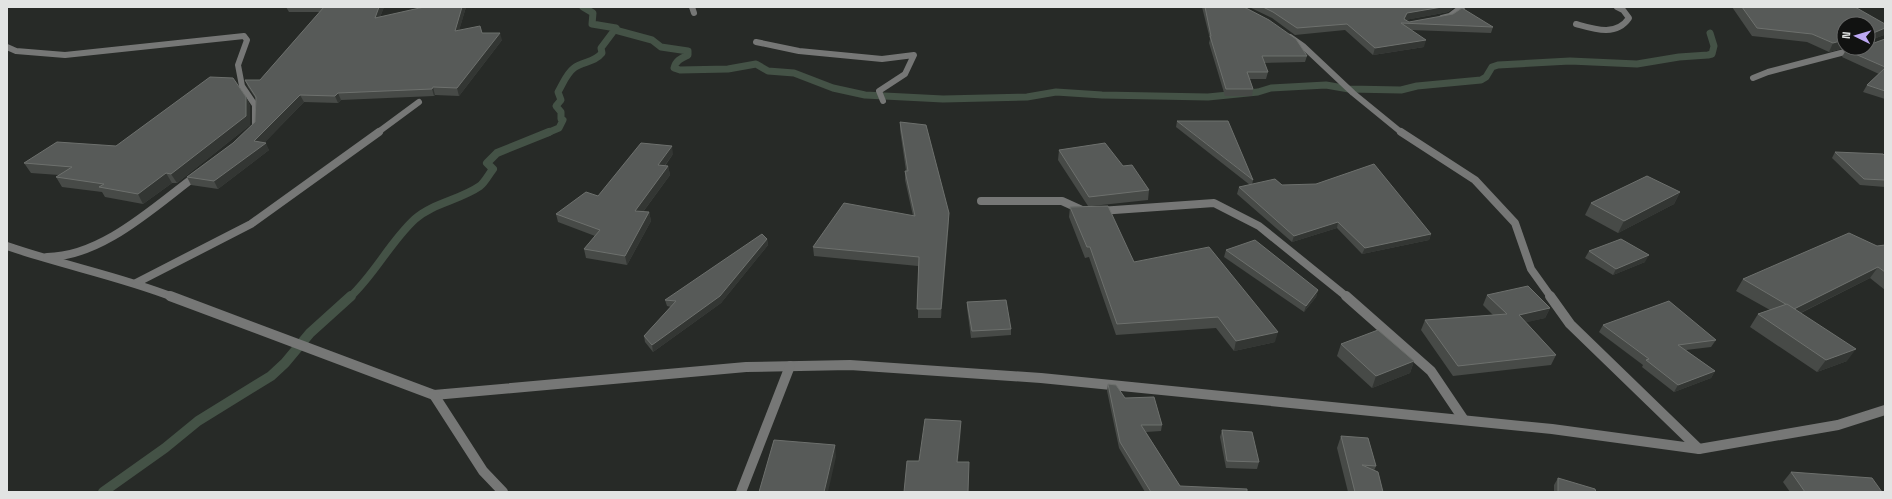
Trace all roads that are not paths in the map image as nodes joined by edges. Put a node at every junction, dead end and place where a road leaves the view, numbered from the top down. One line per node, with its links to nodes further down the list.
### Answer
1 (692, 7): 4 (street)
2 (1462, 7): 5 (street)
3 (1617, 7): 6 (street)
4 (694, 13)
5 (1433, 20)
6 (1576, 24)
7 (1286, 34): 24 (street)
8 (756, 42): 12 (street)
9 (7, 47): 14 (street)
10 (1836, 54): 11 (street)
11 (1753, 78)
12 (883, 100)
13 (419, 102): 19 (street)
14 (246, 136)
15 (200, 172): 18 (street)
16 (981, 201): 23 (street)
17 (7, 246): 18 (street)
18 (42, 258): 19 (street)
19 (136, 284): 21 (street)
20 (790, 366): 21 (street); 23 (street); 26 (street)
21 (434, 395): 25 (street)
22 (1885, 410): 24 (street)
23 (1464, 420): 24 (street)
24 (1699, 449)
25 (503, 492)
26 (741, 492)

